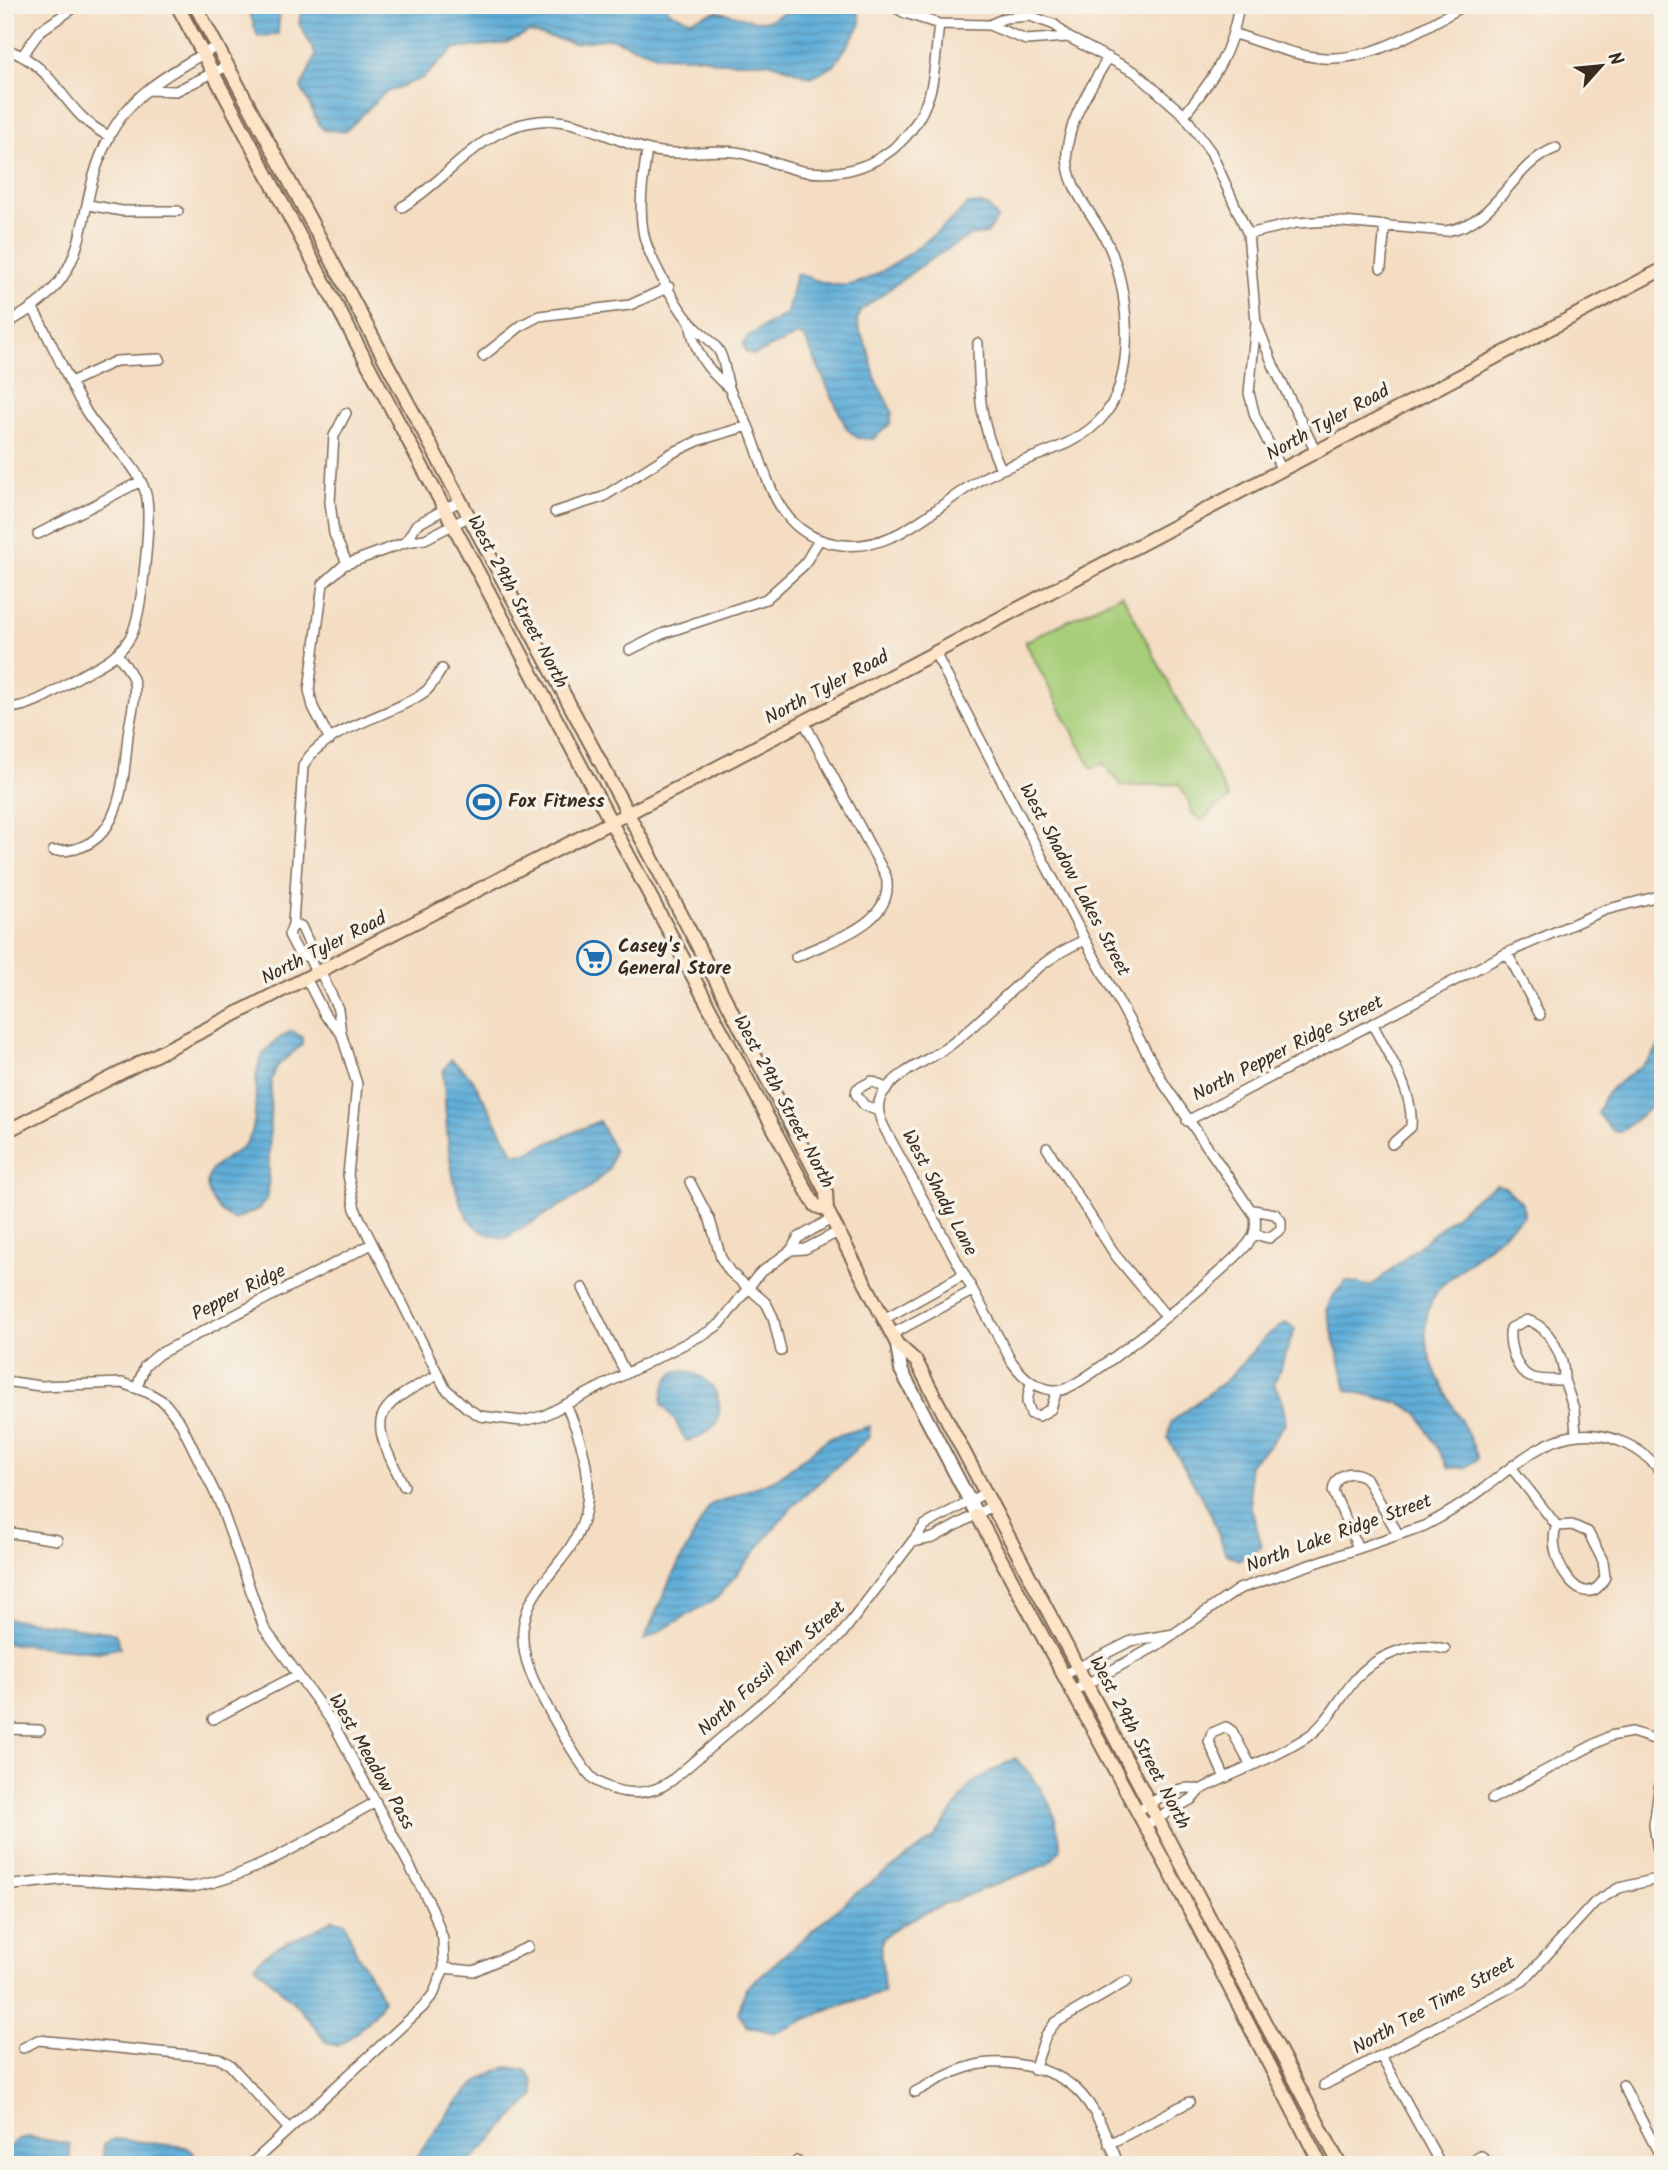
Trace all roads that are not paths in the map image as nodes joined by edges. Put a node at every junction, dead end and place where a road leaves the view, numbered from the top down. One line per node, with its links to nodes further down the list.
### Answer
1 (78, 5): 14 (street)
2 (177, 5): 13 (main road, West 29th Street North)
3 (195, 5): 11 (main road, West 29th Street North)
4 (891, 5): 7 (street)
5 (1239, 5): 9 (street)
6 (1466, 5): 9 (street)
7 (939, 24): 8 (street); 22 (street)
8 (989, 25): 10 (street); 10 (street)
9 (1235, 34): 19 (street)
10 (1068, 37): 15 (street)
11 (217, 46): 13 (street); 16 (main road, West 29th Street North)
12 (5, 49): 14 (street)
13 (203, 54): 17 (main road, West 29th Street North); 18 (street)
14 (22, 56): 20 (street)
15 (1108, 57): 19 (street); 43 (street)
16 (227, 66): 17 (street); 46 (main road, West 29th Street North)
17 (213, 73): 18 (street); 47 (main road, West 29th Street North)
18 (149, 90): 20 (street)
19 (1184, 115): 27 (street)
20 (109, 136): 23 (street)
21 (1556, 148): 26 (street)
22 (646, 150): 24 (street); 30 (street)
23 (89, 205): 25 (street); 31 (street)
24 (402, 207)
25 (178, 211)
26 (1385, 225): 27 (street); 28 (street)
27 (1248, 234): 33 (street)
28 (1381, 268)
29 (1663, 269): 42 (main road, North Tyler Road)
30 (669, 287): 32 (street); 36 (street)
31 (33, 309): 34 (street); 38 (street)
32 (690, 322): 39 (street); 39 (street)
33 (1256, 322): 42 (street); 44 (street)
34 (5, 324)
35 (978, 343): 43 (street)
36 (483, 356)
37 (160, 359): 38 (street)
38 (71, 382): 45 (street)
39 (729, 388): 41 (street)
40 (346, 413): 54 (street)
41 (748, 426): 48 (street); 52 (street)
42 (1316, 452): 44 (main road, North Tyler Road)
43 (1001, 469): 52 (street)
44 (1282, 471): 56 (main road, North Tyler Road)
45 (141, 481): 51 (street); 57 (street)
46 (460, 501): 47 (street); 49 (main road, West 29th Street North)
47 (446, 508): 50 (main road, West 29th Street North); 53 (street)
48 (555, 512)
49 (468, 517): 50 (street); 62 (main road, West 29th Street North)
50 (455, 525): 53 (street); 63 (main road, West 29th Street North)
51 (38, 534)
52 (819, 540): 55 (street)
53 (406, 542): 54 (street)
54 (347, 563): 61 (street)
55 (630, 650)
56 (935, 653): 60 (main road, North Tyler Road); 67 (street, West Shadow Lakes Street)
57 (117, 654): 59 (street); 64 (street)
58 (442, 669): 61 (street)
59 (5, 708)
60 (804, 722): 62 (main road, North Tyler Road); 70 (street)
61 (330, 740): 66 (street)
62 (627, 813): 63 (main road, North Tyler Road); 72 (main road, West 29th Street North)
63 (611, 821): 71 (main road, North Tyler Road); 73 (main road, West 29th Street North)
64 (53, 851)
65 (1663, 895): 68 (street, North Pepper Ridge Street)
66 (293, 924): 69 (street); 69 (street)
67 (1085, 940): 77 (street); 79 (street, West Shadow Lakes Street)
68 (1507, 953): 74 (street); 75 (street, North Pepper Ridge Street)
69 (308, 956): 71 (street)
70 (796, 957)
71 (315, 976): 76 (street); 76 (street); 80 (main road, North Tyler Road)
72 (723, 997): 73 (street); 85 (main road, West 29th Street North)
73 (709, 1004): 85 (main road, West 29th Street North)
74 (1540, 1015)
75 (1373, 1025): 79 (street, North Pepper Ridge Street); 81 (street)
76 (341, 1033): 87 (street)
77 (887, 1089): 78 (street); 78 (street, West Shady Lane)
78 (878, 1111): 88 (street, West Shady Lane)
79 (1187, 1121): 84 (street, North Pepper Ridge Street)
80 (5, 1132)
81 (1392, 1144)
82 (1046, 1148): 92 (street)
83 (690, 1182): 89 (street)
84 (1253, 1210): 86 (street); 86 (street)
85 (832, 1220): 89 (street); 93 (main road, West 29th Street North)
86 (1254, 1234): 92 (street)
87 (372, 1244): 96 (street); 101 (street, Pepper Ridge)
88 (963, 1275): 91 (street, West Shady Lane); 93 (street)
89 (748, 1286): 95 (street); 97 (street)
90 (583, 1288): 97 (street)
91 (972, 1291): 94 (street); 100 (street)
92 (1166, 1316): 102 (street)
93 (884, 1319): 94 (main road, West 29th Street North)
94 (894, 1339): 109 (main road, West 29th Street North); 110 (street, West 29th Street North)
95 (781, 1351)
96 (438, 1374): 103 (street); 108 (street)
97 (626, 1374): 103 (street)
98 (1564, 1380): 98 (street); 104 (street)
99 (5, 1381): 101 (street, West Meadow Pass)
100 (1031, 1383): 102 (street); 102 (street)
101 (137, 1387): 125 (street, West Meadow Pass)
102 (1057, 1390)
103 (566, 1405): 119 (street, North Fossil Rim Street)
104 (1576, 1434): 105 (street, North Lake Ridge Street); 106 (street, North Lake Ridge Street)
105 (1659, 1461): 107 (street, North Lake Ridge Street)
106 (1511, 1467): 114 (street); 117 (street, North Lake Ridge Street)
107 (1663, 1475)
108 (404, 1486)
109 (985, 1493): 110 (street, North Fossil Rim Street); 111 (main road, West 29th Street North)
110 (971, 1501): 112 (street, West 29th Street North); 113 (street, North Fossil Rim Street)
111 (992, 1506): 112 (street); 123 (main road, West 29th Street North)
112 (977, 1515): 115 (street); 124 (main road, West 29th Street North)
113 (943, 1516): 115 (street); 119 (street, North Fossil Rim Street)
114 (1557, 1526): 114 (street)
115 (950, 1529): 119 (street)
116 (5, 1532): 118 (street)
117 (1398, 1534): 120 (street, North Lake Ridge Street); 120 (street)
118 (57, 1540)
119 (912, 1542)
120 (1358, 1548): 121 (street, North Lake Ridge Street)
121 (1176, 1634): 123 (street, North Lake Ridge Street); 126 (street, North Lake Ridge Street)
122 (1445, 1649): 133 (street)
123 (1077, 1667): 124 (street, North Lake Ridge Street); 126 (main road, West 29th Street North)
124 (1065, 1674): 127 (main road, West 29th Street North)
125 (298, 1675): 128 (street); 137 (street, West Meadow Pass)
126 (1087, 1685): 127 (street, North Lake Ridge Street); 138 (main road, West 29th Street North)
127 (1074, 1691): 139 (main road, West 29th Street North)
128 (213, 1719)
129 (5, 1729): 130 (street)
130 (40, 1730)
131 (1663, 1742): 136 (street)
132 (1663, 1761): 142 (street, North Tee Time Street)
133 (1251, 1766): 134 (street); 134 (street)
134 (1225, 1778): 135 (street)
135 (1200, 1790): 138 (street); 140 (street)
136 (1492, 1799)
137 (376, 1802): 143 (street); 145 (street, West Meadow Pass)
138 (1149, 1805): 139 (street); 140 (main road, West 29th Street North)
139 (1136, 1811): 141 (main road, West 29th Street North)
140 (1157, 1820): 141 (street); 147 (main road, West 29th Street North)
141 (1144, 1826): 148 (main road, West 29th Street North)
142 (1662, 1881): 150 (street, North Tee Time Street)
143 (5, 1886)
144 (528, 1947): 145 (street)
145 (444, 1968): 156 (street)
146 (1127, 1982): 151 (street)
147 (1262, 2017): 148 (street); 162 (main road, West 29th Street North)
148 (1248, 2025): 161 (main road, West 29th Street North)
149 (23, 2048): 156 (street)
150 (1381, 2056): 152 (street, North Tee Time Street); 163 (street)
151 (1034, 2070): 154 (street); 157 (street)
152 (1324, 2085)
153 (1623, 2085): 158 (street)
154 (915, 2092)
155 (1189, 2102): 157 (street)
156 (289, 2129): 159 (street)
157 (1109, 2144): 160 (street)
158 (1663, 2161)
159 (250, 2165)
160 (1118, 2165)
161 (1321, 2165)
162 (1340, 2165)
163 (1441, 2165)
164 (1465, 2165): 165 (street)
165 (1490, 2165)

